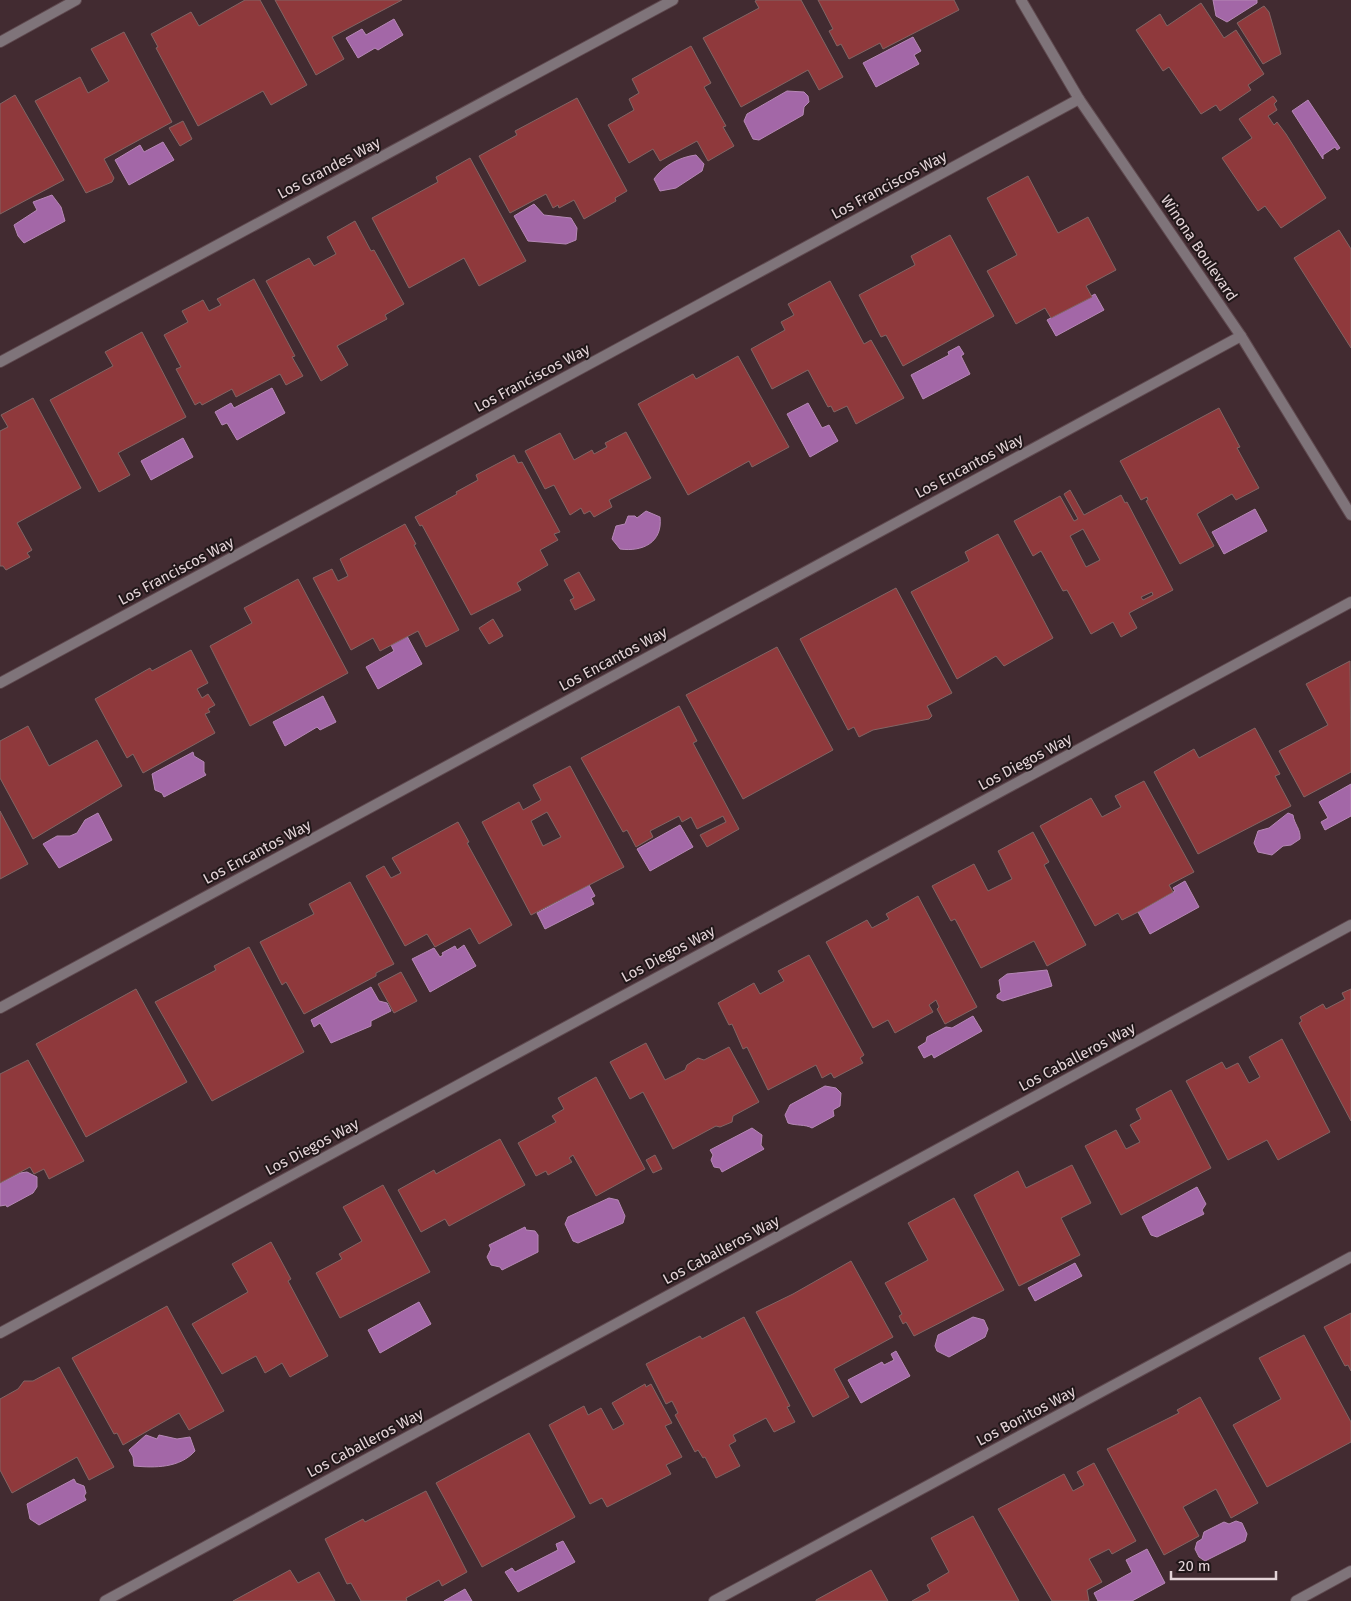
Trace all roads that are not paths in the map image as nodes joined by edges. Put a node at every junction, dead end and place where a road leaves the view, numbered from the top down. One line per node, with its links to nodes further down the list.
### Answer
1 (76, 0): 4 (street)
2 (673, 0): 7 (street, Los Grandes Way)
3 (1021, 0): 5 (street, Winona Boulevard)
4 (0, 42)
5 (1079, 99): 6 (street, Winona Boulevard); 10 (street, Los Franciscos Way)
6 (1241, 336): 8 (street, Winona Boulevard); 12 (street, Los Encantos Way)
7 (0, 362)
8 (1351, 515)
9 (1351, 602): 14 (street, Los Diegos Way)
10 (0, 683)
11 (1351, 926): 16 (street, Los Caballeros Way)
12 (0, 1008)
13 (1351, 1257): 17 (street, Los Bonitos Way)
14 (0, 1333)
15 (1351, 1571): 18 (street)
16 (105, 1601)
17 (714, 1601)
18 (1296, 1601)

